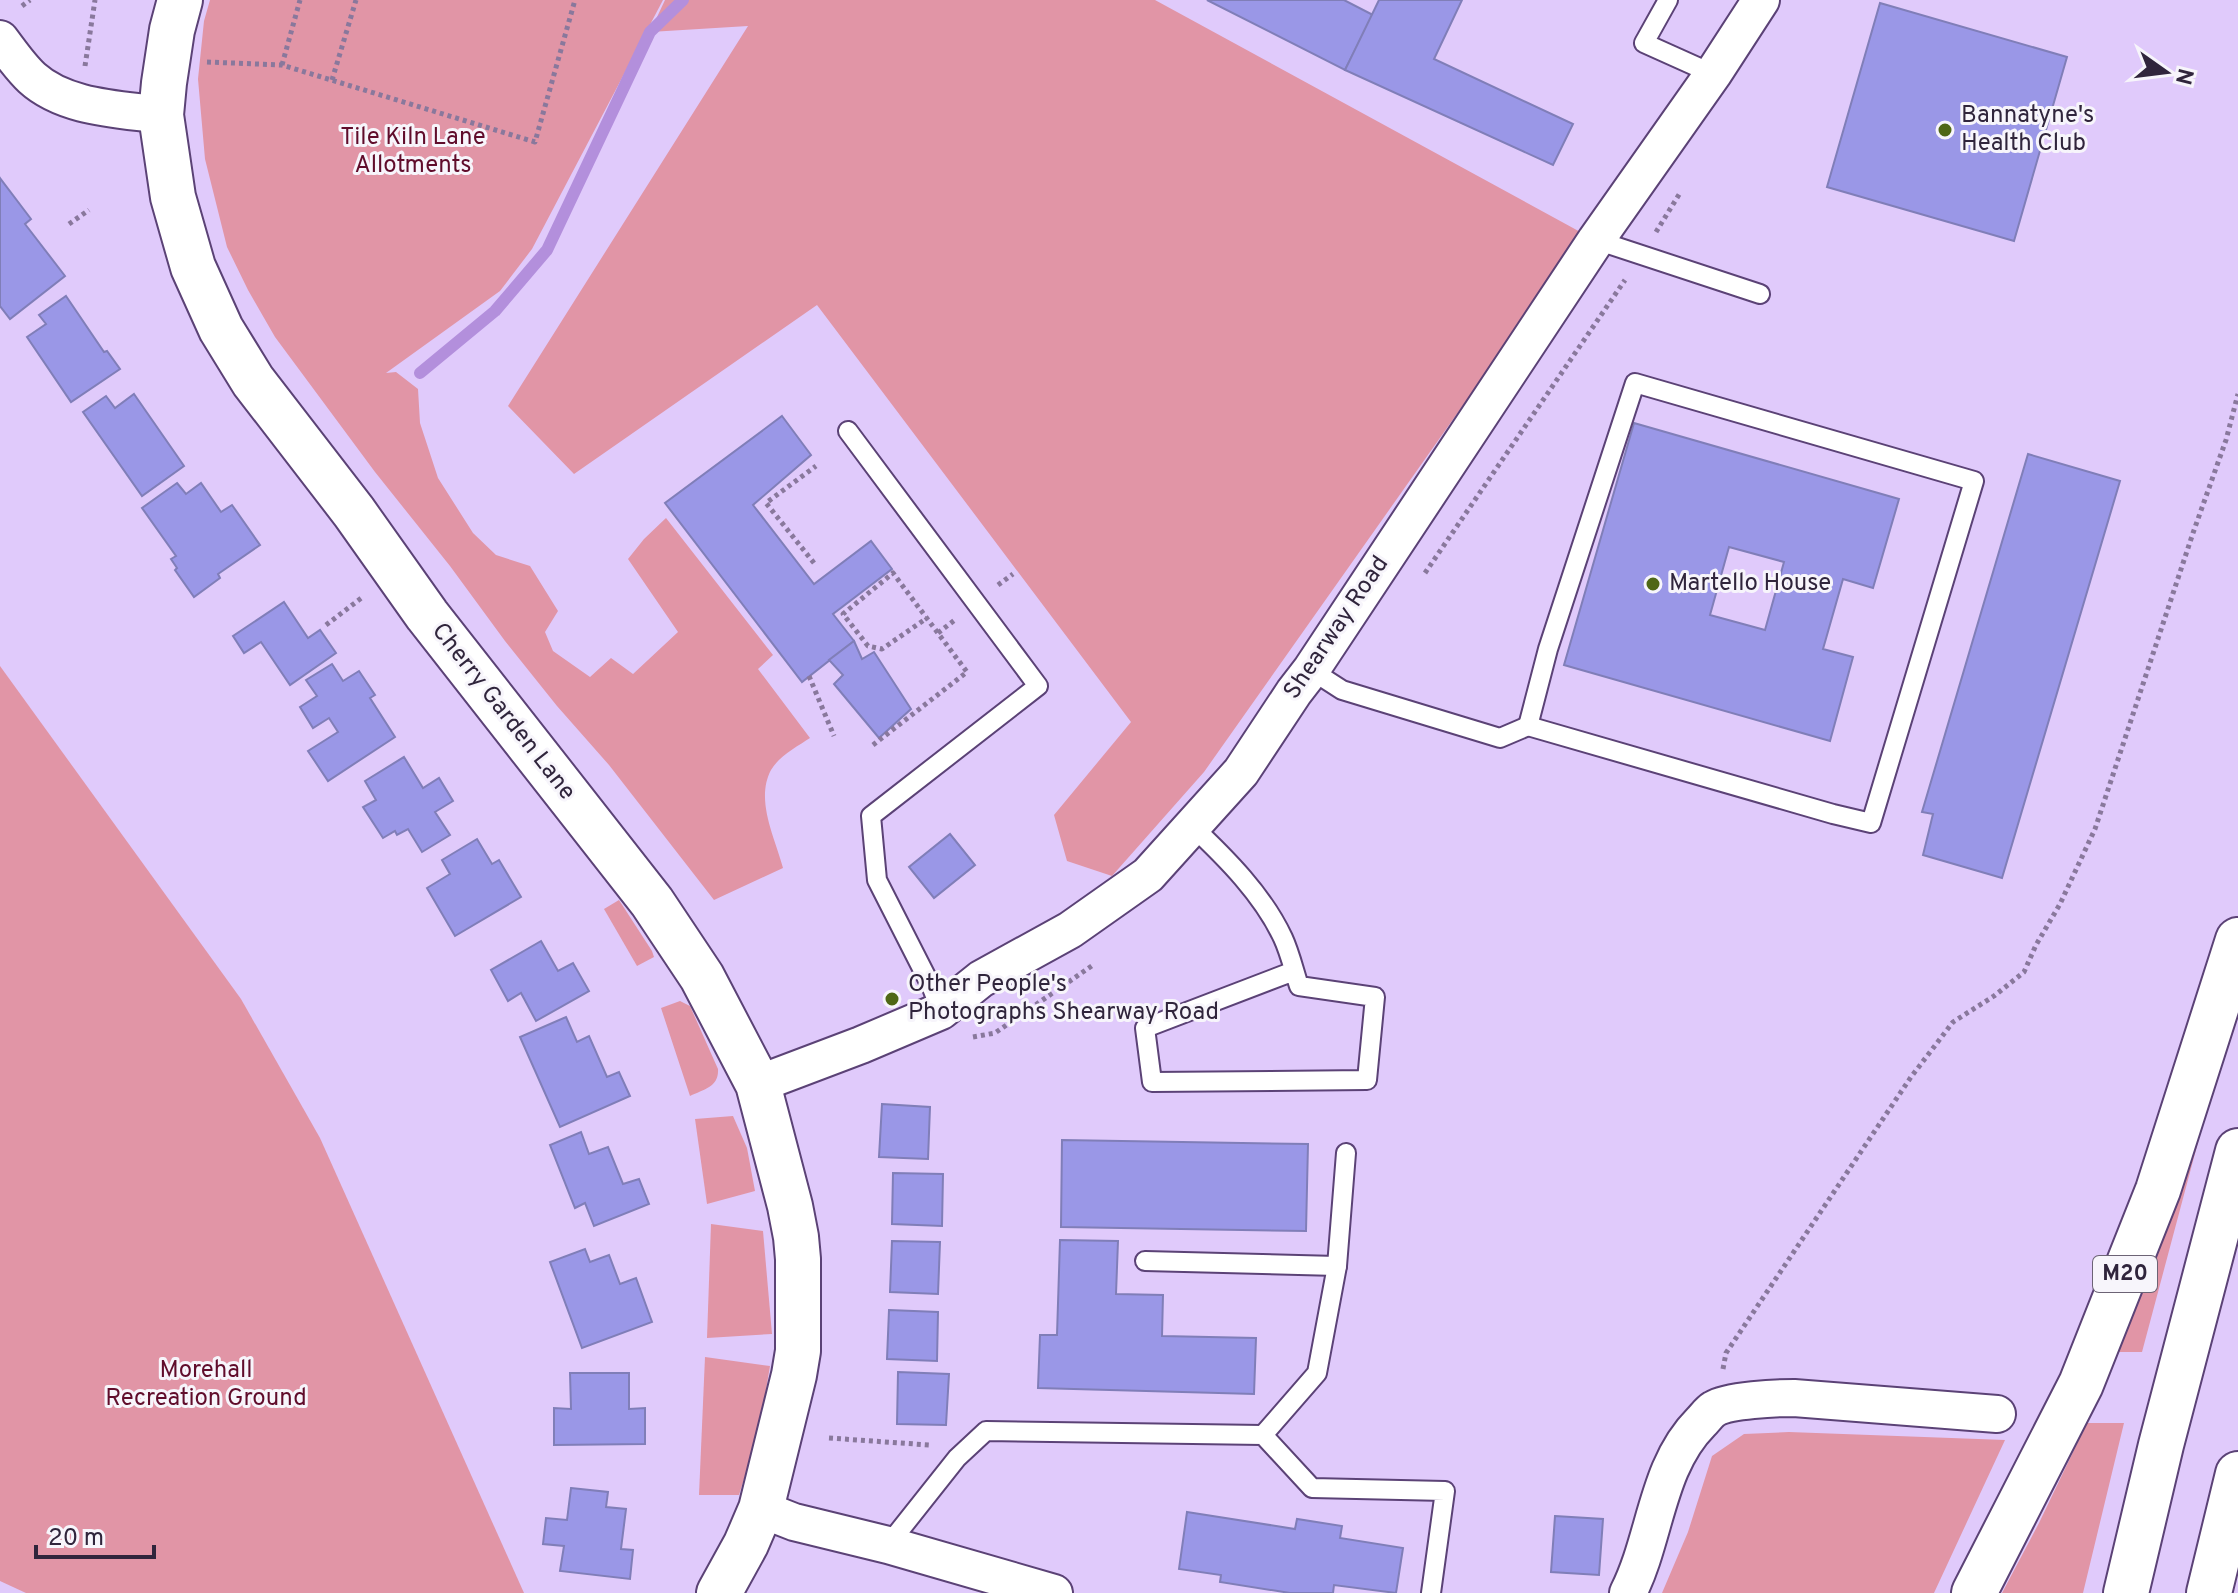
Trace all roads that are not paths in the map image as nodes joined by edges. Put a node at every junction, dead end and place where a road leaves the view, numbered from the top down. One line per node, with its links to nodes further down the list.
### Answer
1 (180, 0): 6 (main road, Cherry Garden Lane)
2 (1668, 0): 5 (lane)
3 (1761, 0): 5 (street, Shearway Road)
4 (0, 39): 6 (street)
5 (1713, 74): 7 (street, Shearway Road)
6 (161, 115): 16 (main road, Cherry Garden Lane)
7 (1596, 240): 8 (lane); 10 (street, Shearway Road)
8 (1760, 294)
9 (848, 431): 15 (lane)
10 (1311, 670): 11 (lane); 12 (street, Shearway Road)
11 (1528, 726): 11 (lane)
12 (1192, 826): 14 (lane); 15 (street, Shearway Road)
13 (2238, 940): 30 (main road, M20)
14 (1294, 971): 14 (lane)
15 (941, 1011): 16 (street, Shearway Road)
16 (758, 1084): 24 (main road, Cherry Garden Lane)
17 (2238, 1151): 31 (main road)
18 (1346, 1153): 20 (lane)
19 (1145, 1261): 20 (lane)
20 (1337, 1266): 22 (lane)
21 (1997, 1414): 29 (street)
22 (1263, 1435): 25 (lane); 28 (lane)
23 (2238, 1474): 32 (main road)
24 (761, 1509): 25 (street); 26 (main road, Cherry Garden Lane)
25 (888, 1545): 27 (street)
26 (719, 1593)
27 (1054, 1593)
28 (1431, 1593)
29 (1628, 1593)
30 (1974, 1593)
31 (2126, 1593)
32 (2209, 1593)

